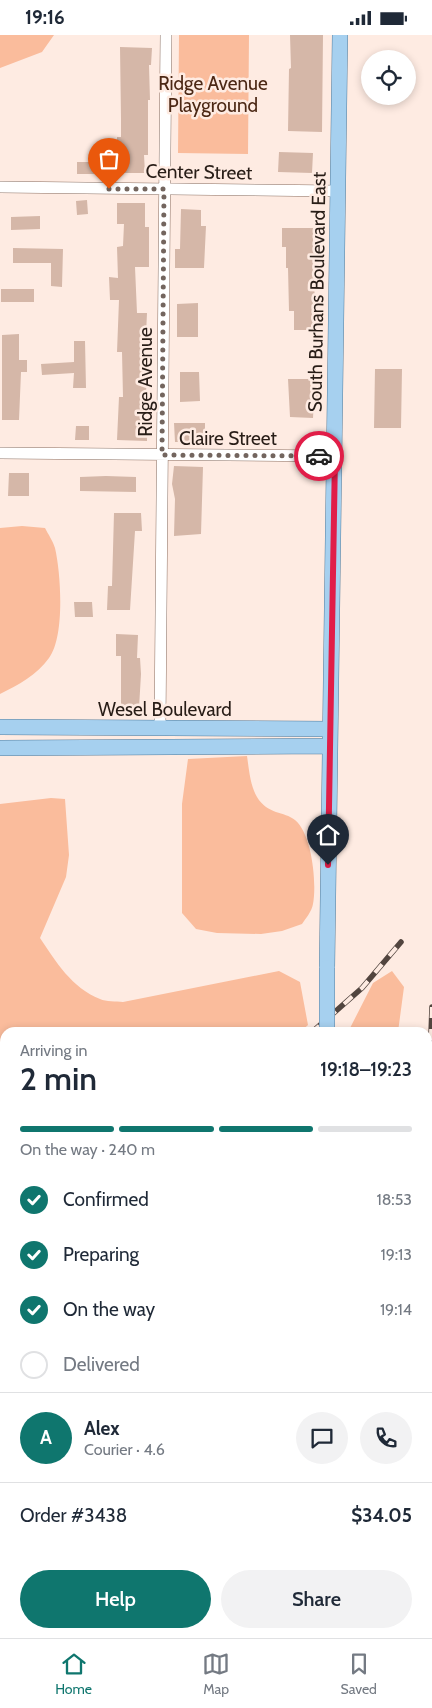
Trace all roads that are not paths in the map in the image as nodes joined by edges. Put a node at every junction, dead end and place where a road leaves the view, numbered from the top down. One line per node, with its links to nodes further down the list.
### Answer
1 (166, 35): 4 (street, Ridge Avenue)
2 (340, 35): 5 (main road, South Burhans Boulevard East)
3 (0, 187): 4 (street, Center Street)
4 (164, 189): 5 (street, Center Street); 7 (street, Ridge Avenue)
5 (338, 191): 8 (main road, South Burhans Boulevard East)
6 (0, 453): 7 (street, Claire Street)
7 (162, 455): 8 (street, Claire Street); 10 (street, Ridge Avenue)
8 (335, 456): 11 (main road, South Burhans Boulevard East)
9 (0, 727): 10 (main road, Wesel Boulevard)
10 (160, 729): 11 (main road, Wesel Boulevard)
11 (330, 729): 12 (main road, South Burhans Boulevard East)
12 (329, 746): 13 (main road, Wesel Boulevard); 14 (main road, South Burhans Boulevard East, bridge)
13 (0, 748)
14 (327, 1027)

